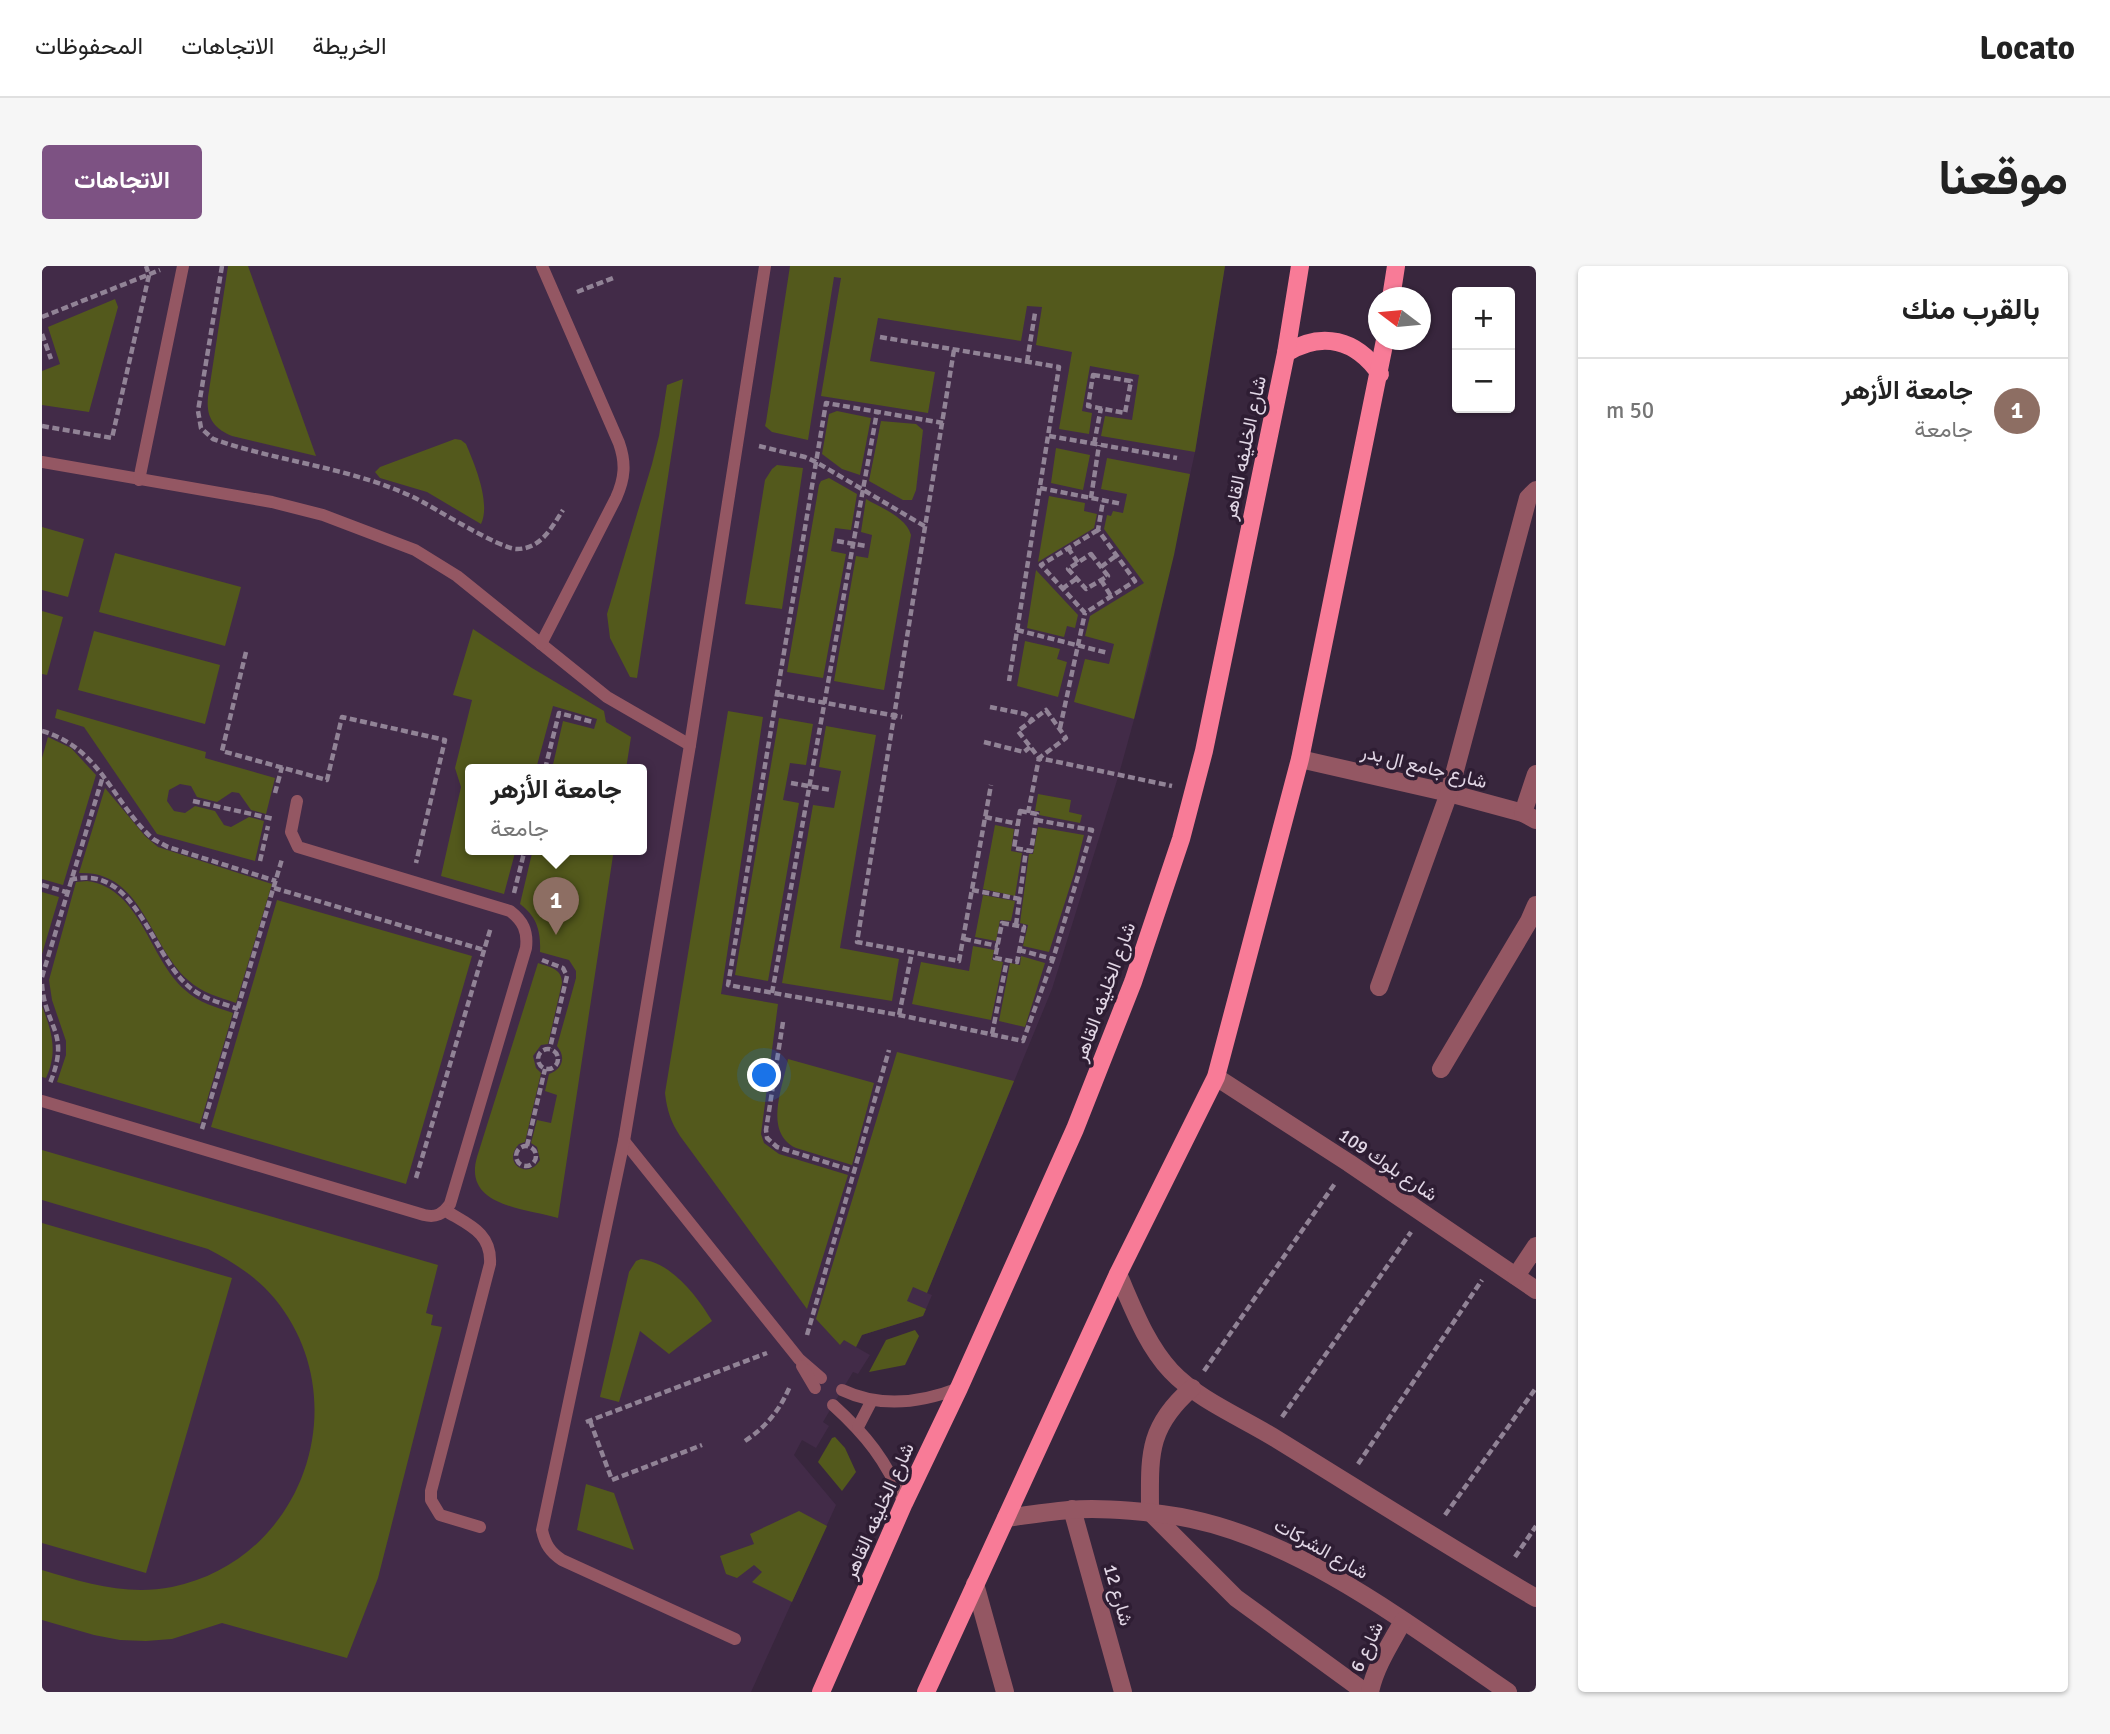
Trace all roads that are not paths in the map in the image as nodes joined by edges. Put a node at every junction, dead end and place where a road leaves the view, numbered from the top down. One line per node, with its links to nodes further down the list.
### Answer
1 (183, 266): 11 (lane)
2 (542, 266): 13 (lane)
3 (765, 266): 14 (lane)
4 (1300, 266): 8 (main road, شارع الخليفه القاهر)
5 (1396, 266): 6 (main road)
6 (1393, 287)
7 (1384, 350): 9 (main road)
8 (1286, 353): 9 (main road); 32 (main road, شارع الخليفه القاهر)
9 (1380, 374): 15 (main road)
10 (42, 462): 11 (lane)
11 (139, 480): 13 (lane)
12 (1536, 490): 17 (street)
13 (541, 644): 14 (lane)
14 (690, 746): 25 (lane)
15 (1300, 759): 17 (street, شارع جامع ال بدر); 23 (main road)
16 (1536, 774): 19 (street)
17 (1449, 793): 19 (street, شارع جامع ال بدر); 21 (street)
18 (297, 801): 26 (lane)
19 (1529, 817)
20 (1536, 905): 22 (street)
21 (1379, 987)
22 (1441, 1069)
23 (1216, 1077): 28 (main road); 29 (street, شارع بلوك 109)
24 (42, 1101): 26 (lane)
25 (624, 1141): 31 (lane); 46 (lane)
26 (446, 1211): 42 (lane)
27 (1536, 1246): 29 (street)
28 (1118, 1274): 33 (street); 41 (main road)
29 (1516, 1276): 30 (street, شارع بلوك 109)
30 (1536, 1290)
31 (818, 1383)
32 (959, 1388): 35 (lane); 38 (main road, شارع الخليفه القاهر)
33 (1192, 1388): 40 (street); 44 (street)
34 (842, 1390): 35 (lane)
35 (872, 1400): 37 (lane)
36 (833, 1405): 37 (lane)
37 (858, 1427): 38 (lane)
38 (904, 1503): 47 (main road, شارع الخليفه القاهر)
39 (1072, 1509): 40 (street, شارع الشركات); 41 (street, شارع الشركات); 50 (street, شارع 12)
40 (1150, 1513): 45 (street, شارع الشركات); 51 (street)
41 (1006, 1518): 43 (main road)
42 (480, 1527)
43 (975, 1584): 48 (main road); 49 (street)
44 (1536, 1598)
45 (1403, 1621): 52 (street, شارع 6); 53 (street, شارع الشركات)
46 (735, 1639)
47 (821, 1692)
48 (926, 1692)
49 (1005, 1692)
50 (1123, 1692)
51 (1364, 1692)
52 (1370, 1692)
53 (1508, 1692)

